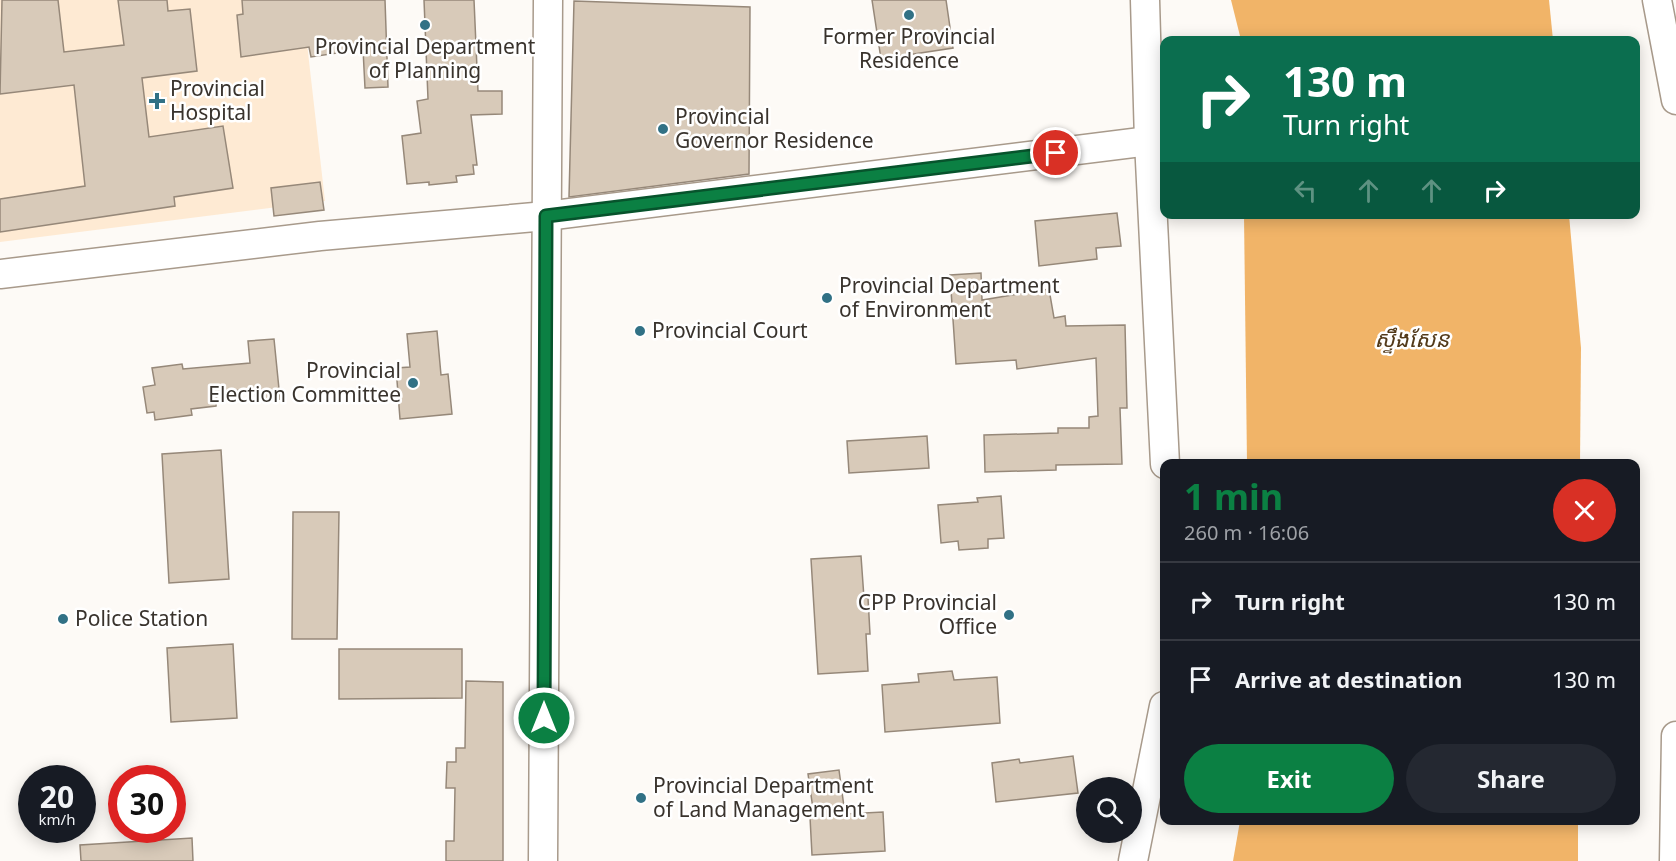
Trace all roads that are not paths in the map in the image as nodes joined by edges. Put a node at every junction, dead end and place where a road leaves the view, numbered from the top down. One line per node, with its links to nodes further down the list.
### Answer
1 (548, 0): 6 (street)
2 (1145, 0): 5 (street)
3 (1657, 0): 4 (street)
4 (1676, 100)
5 (1149, 141): 6 (street); 8 (street)
6 (546, 216): 7 (street); 11 (street)
7 (0, 274)
8 (1165, 459)
9 (1160, 725): 12 (street)
10 (1676, 736): 13 (street)
11 (543, 861)
12 (1132, 861)
13 (1674, 861)

